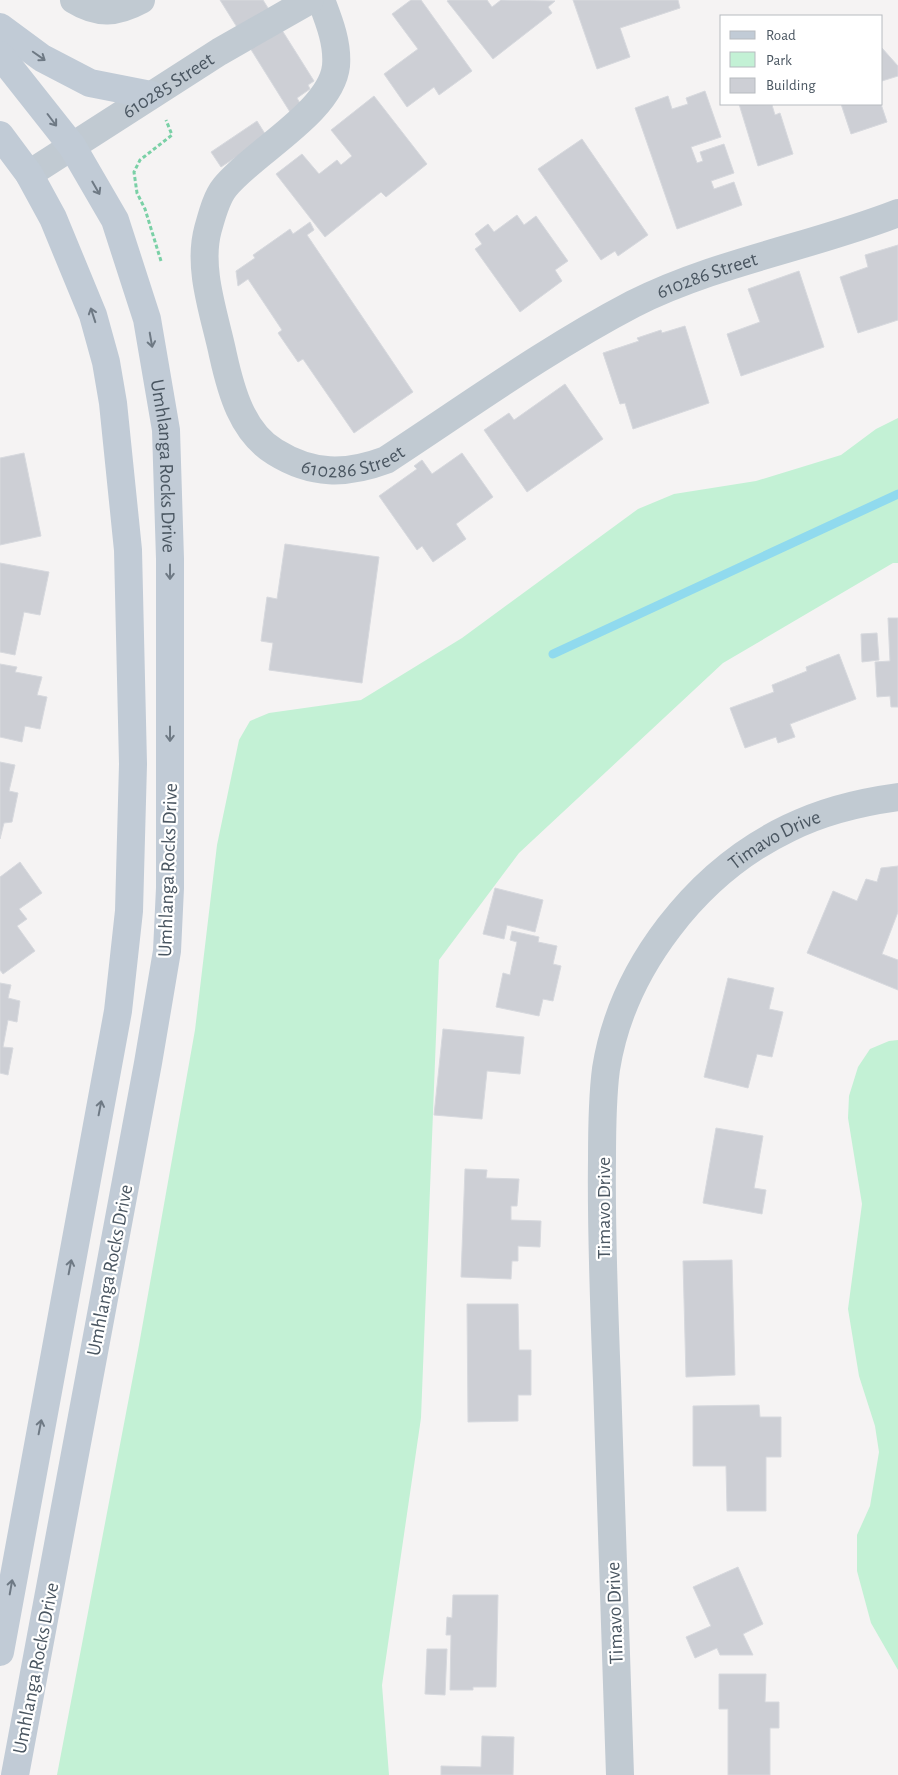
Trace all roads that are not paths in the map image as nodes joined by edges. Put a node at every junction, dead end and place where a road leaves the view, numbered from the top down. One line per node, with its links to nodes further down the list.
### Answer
1 (74, 0): 2 (street)
2 (142, 0)
3 (310, 0): 7 (street, 610285 Street)
4 (321, 0): 11 (street, 610286 Street)
5 (0, 26): 7 (main road, one-way to 7)
6 (0, 55): 9 (main road, Umhlanga Rocks Drive, one-way to 9)
7 (151, 95): 9 (street, 610285 Street)
8 (0, 134): 10 (main road, Umhlanga Rocks Drive)
9 (72, 146): 10 (street, 610285 Street); 14 (main road, Umhlanga Rocks Drive, one-way to 14)
10 (29, 174): 13 (main road, Umhlanga Rocks Drive, one-way to 10)
11 (898, 213)
12 (898, 797): 15 (street, Timavo Drive)
13 (0, 1652)
14 (15, 1775)
15 (620, 1775)

